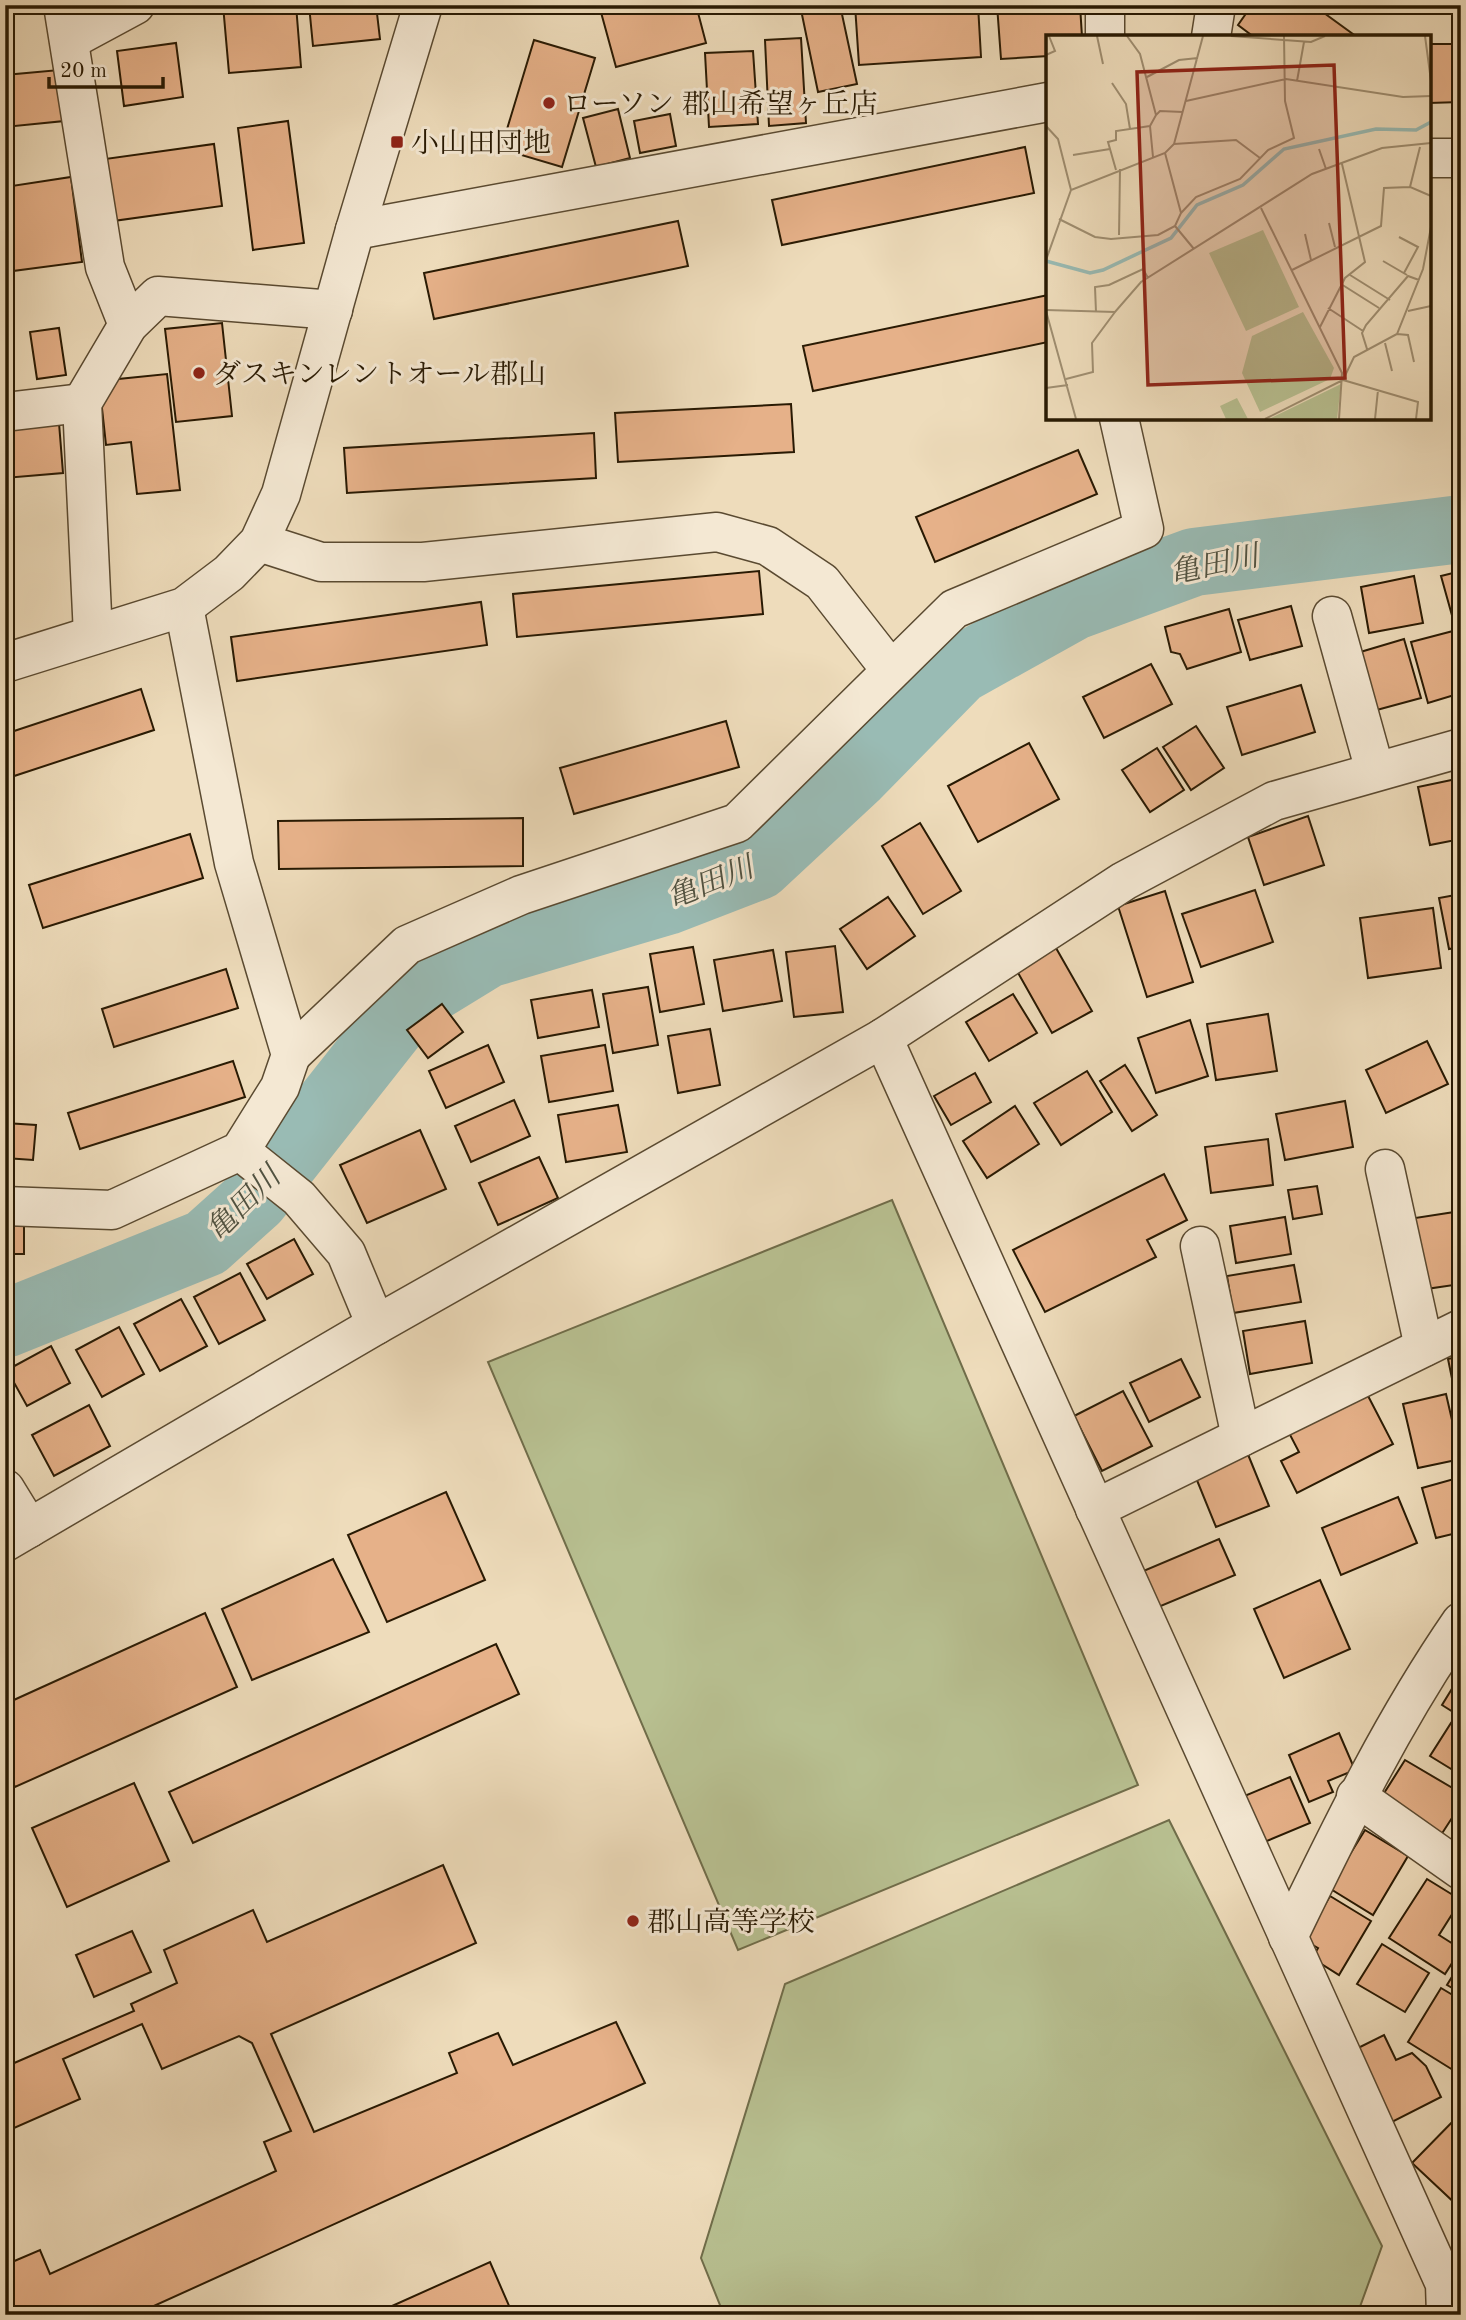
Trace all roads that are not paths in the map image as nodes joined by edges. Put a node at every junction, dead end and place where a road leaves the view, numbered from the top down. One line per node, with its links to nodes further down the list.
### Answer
1 (135, 5): 5 (street)
2 (423, 5): 11 (street)
3 (1105, 5): 6 (street)
4 (1216, 5): 7 (street)
5 (67, 23): 13 (street)
6 (1105, 35)
7 (1211, 35)
8 (1046, 102): 11 (street)
9 (1431, 158): 10 (street)
10 (1461, 158)
11 (355, 230): 12 (street)
12 (333, 310): 13 (street); 17 (street)
13 (128, 325): 14 (street)
14 (82, 403): 15 (street); 20 (street)
15 (5, 412)
16 (1119, 420): 22 (street)
17 (259, 542): 18 (street); 22 (street)
18 (184, 607): 20 (street); 26 (street)
19 (1332, 616): 24 (street)
20 (93, 635): 21 (street)
21 (5, 663)
22 (890, 669): 26 (street)
23 (1461, 748): 24 (street)
24 (1375, 771): 25 (street)
25 (883, 1038): 31 (street); 36 (street)
26 (291, 1055): 27 (street)
27 (241, 1152): 29 (street); 31 (street)
28 (1385, 1169): 33 (street)
29 (5, 1206)
30 (1200, 1246): 34 (street)
31 (376, 1325): 37 (street)
32 (1461, 1329): 33 (street)
33 (1424, 1347): 34 (street)
34 (1241, 1437): 36 (street)
35 (5, 1489): 37 (street)
36 (1095, 1509): 41 (street)
37 (17, 1535)
38 (1460, 1625): 39 (street)
39 (1356, 1796): 40 (street); 41 (street)
40 (1461, 1870)
41 (1288, 1937): 42 (street)
42 (1446, 2315)

